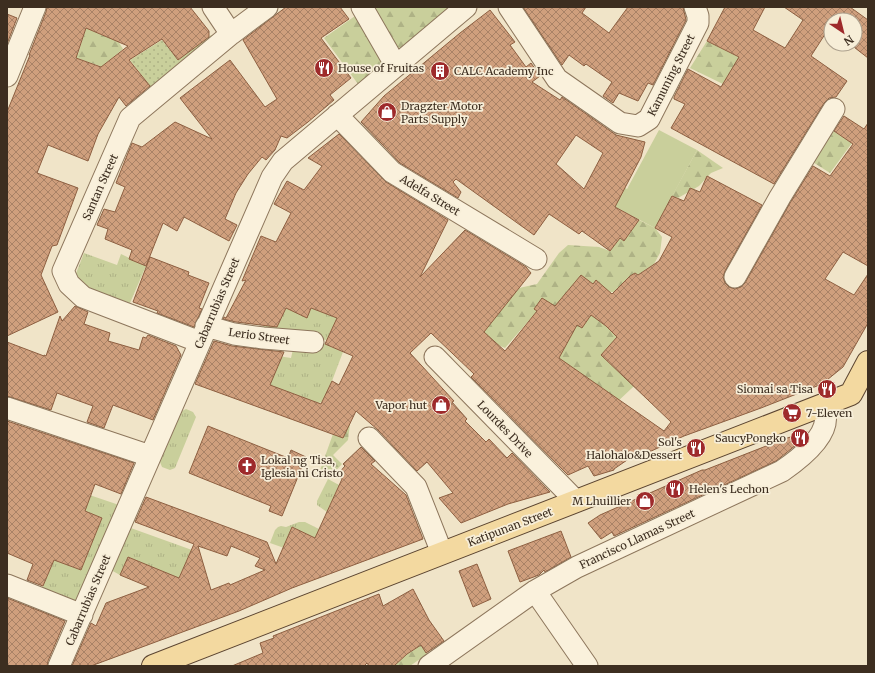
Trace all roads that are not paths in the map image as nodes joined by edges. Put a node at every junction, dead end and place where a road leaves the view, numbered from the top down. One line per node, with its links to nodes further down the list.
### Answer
1 (35, 7): 10 (street)
2 (213, 7): 8 (street)
3 (266, 7): 8 (street, Santan Street)
4 (362, 7): 9 (street)
5 (466, 7): 9 (street, Cabarrubias Street)
6 (509, 7): 7 (street, Kamuning Street)
7 (695, 7)
8 (231, 34): 15 (street, Santan Street)
9 (396, 66): 12 (street, Cabarrubias Street)
10 (7, 76)
11 (834, 109): 14 (street)
12 (337, 115): 13 (street, Adelfa Street); 15 (street, Cabarrubias Street)
13 (536, 260)
14 (735, 277)
15 (203, 334): 16 (street, Lerio Street); 23 (street, Cabarrubias Street)
16 (313, 342)
17 (435, 357): 24 (street, Lourdes Drive)
18 (868, 362): 19 (main road)
19 (859, 390): 20 (main road, Katipunan Street)
20 (821, 406): 24 (main road, Katipunan Street); 27 (street, Francisco Llamas Street)
21 (7, 408): 23 (street)
22 (368, 438): 25 (street)
23 (150, 456): 28 (street, Cabarrubias Street)
24 (576, 501): 25 (main road, Katipunan Street)
25 (442, 553): 30 (main road, Katipunan Street)
26 (7, 585): 28 (street)
27 (535, 591): 31 (street, Francisco Llamas Street); 32 (street)
28 (82, 615): 29 (street, Cabarrubias Street)
29 (59, 666)
30 (153, 666)
31 (429, 666)
32 (586, 666)

